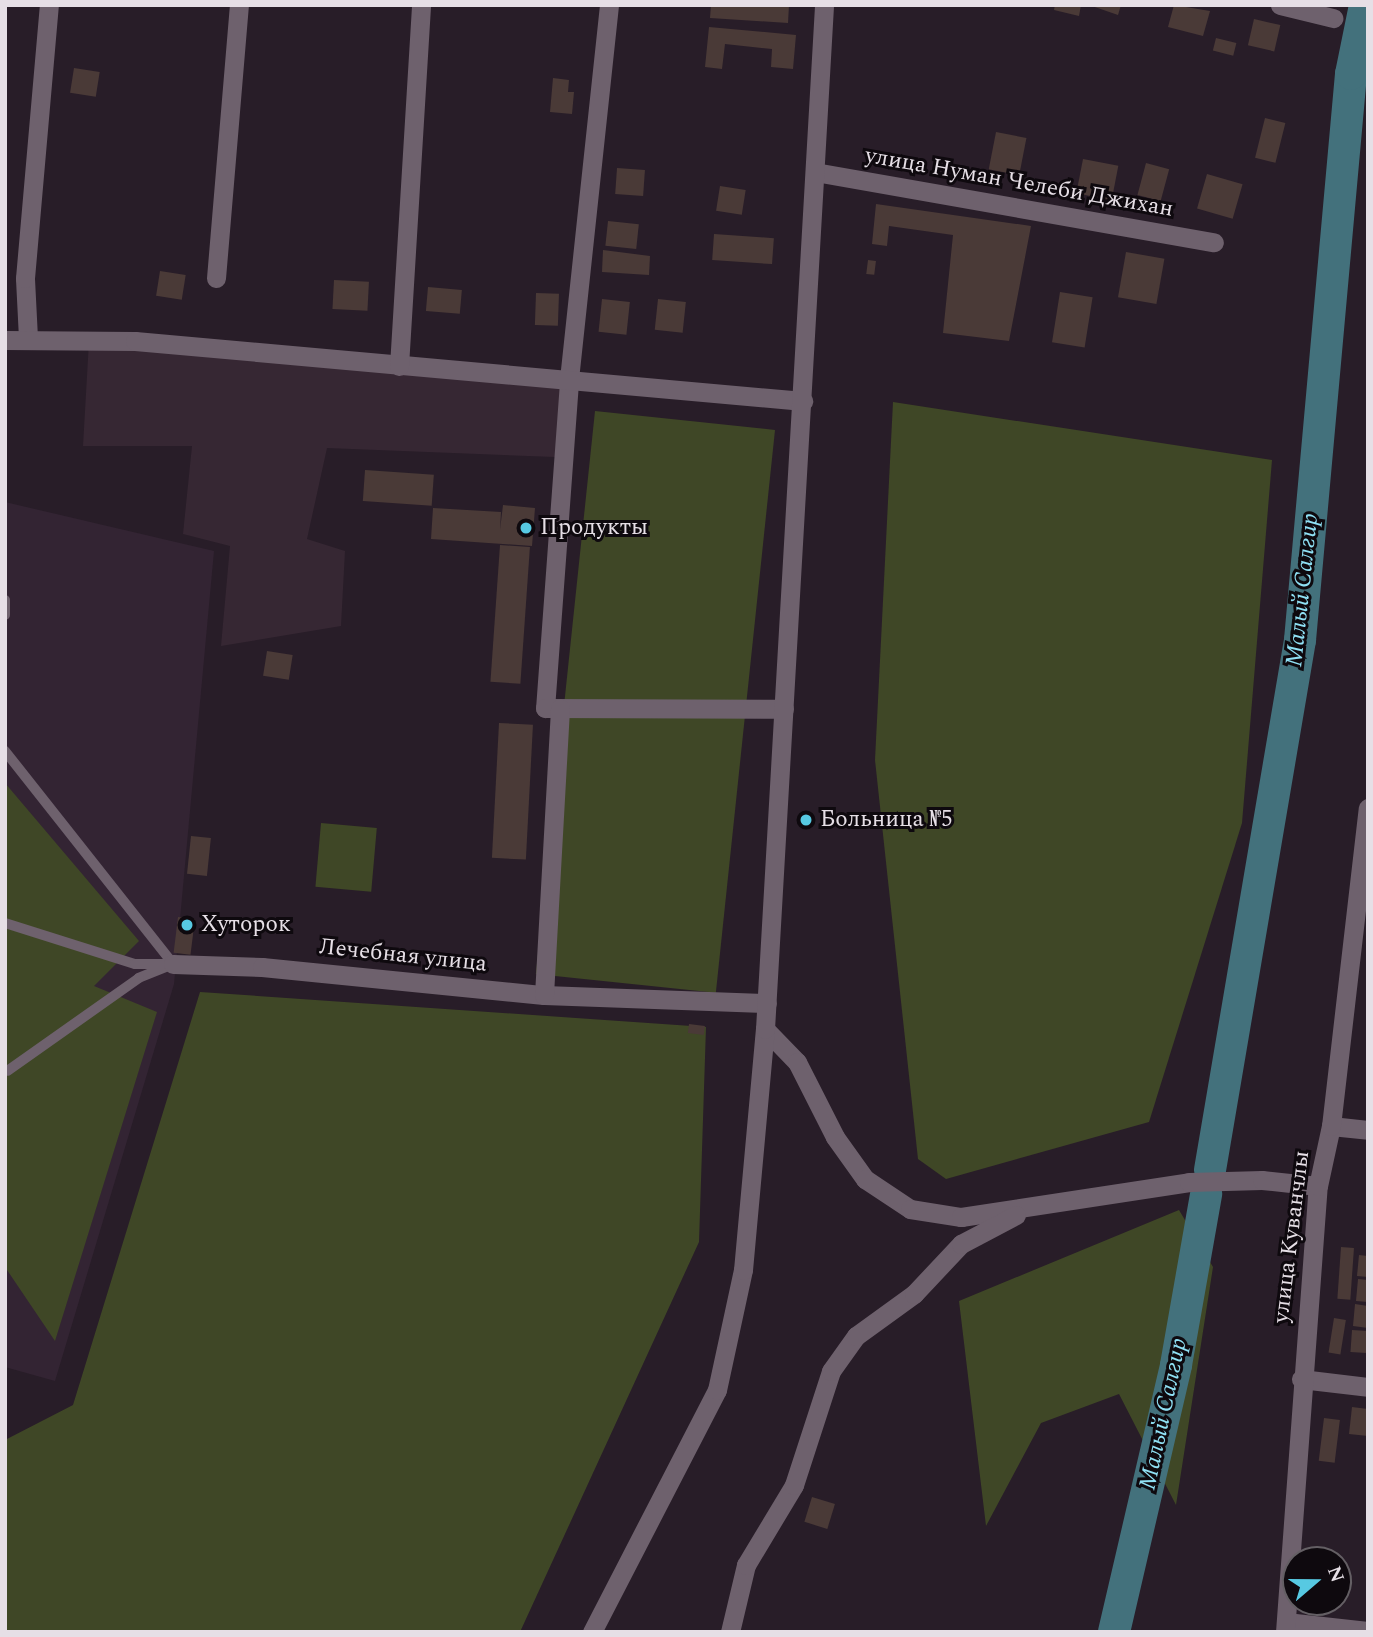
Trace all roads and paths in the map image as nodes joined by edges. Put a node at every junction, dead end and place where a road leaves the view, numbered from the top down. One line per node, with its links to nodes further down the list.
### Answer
1 (49, 5): 11 (street)
2 (239, 5): 10 (street)
3 (421, 5): 13 (street)
4 (609, 5): 14 (street)
5 (824, 5): 8 (street)
6 (1280, 5): 7 (street)
7 (1333, 18)
8 (815, 172): 9 (street, улица Нуман Челеби Джихан); 15 (street)
9 (1214, 242)
10 (216, 278)
11 (28, 338): 12 (street); 13 (street)
12 (5, 340)
13 (399, 366): 14 (street)
14 (569, 382): 15 (street); 18 (street)
15 (803, 401): 19 (street)
16 (5, 600): 17 (lane)
17 (5, 615)
18 (552, 708): 19 (street); 25 (street)
19 (784, 709): 26 (street)
20 (5, 751): 24 (lane)
21 (1368, 808): 22 (street, улица Куванчлы)
22 (1363, 874): 29 (street, улица Куванчлы)
23 (5, 923): 24 (lane)
24 (173, 964): 25 (street, Лечебная улица); 28 (lane)
25 (544, 995): 26 (street, Лечебная улица)
26 (767, 1003): 27 (street)
27 (765, 1029): 32 (street); 37 (street)
28 (7, 1071)
29 (1331, 1126): 30 (street); 31 (street, улица Куванчлы)
30 (1368, 1130)
31 (1318, 1186): 32 (street); 33 (street, улица Куванчлы)
32 (1028, 1209): 38 (street)
33 (1301, 1380): 34 (street); 35 (street, улица Куванчлы)
34 (1368, 1387)
35 (1285, 1627): 36 (street)
36 (1368, 1631)
37 (592, 1632)
38 (730, 1632)

